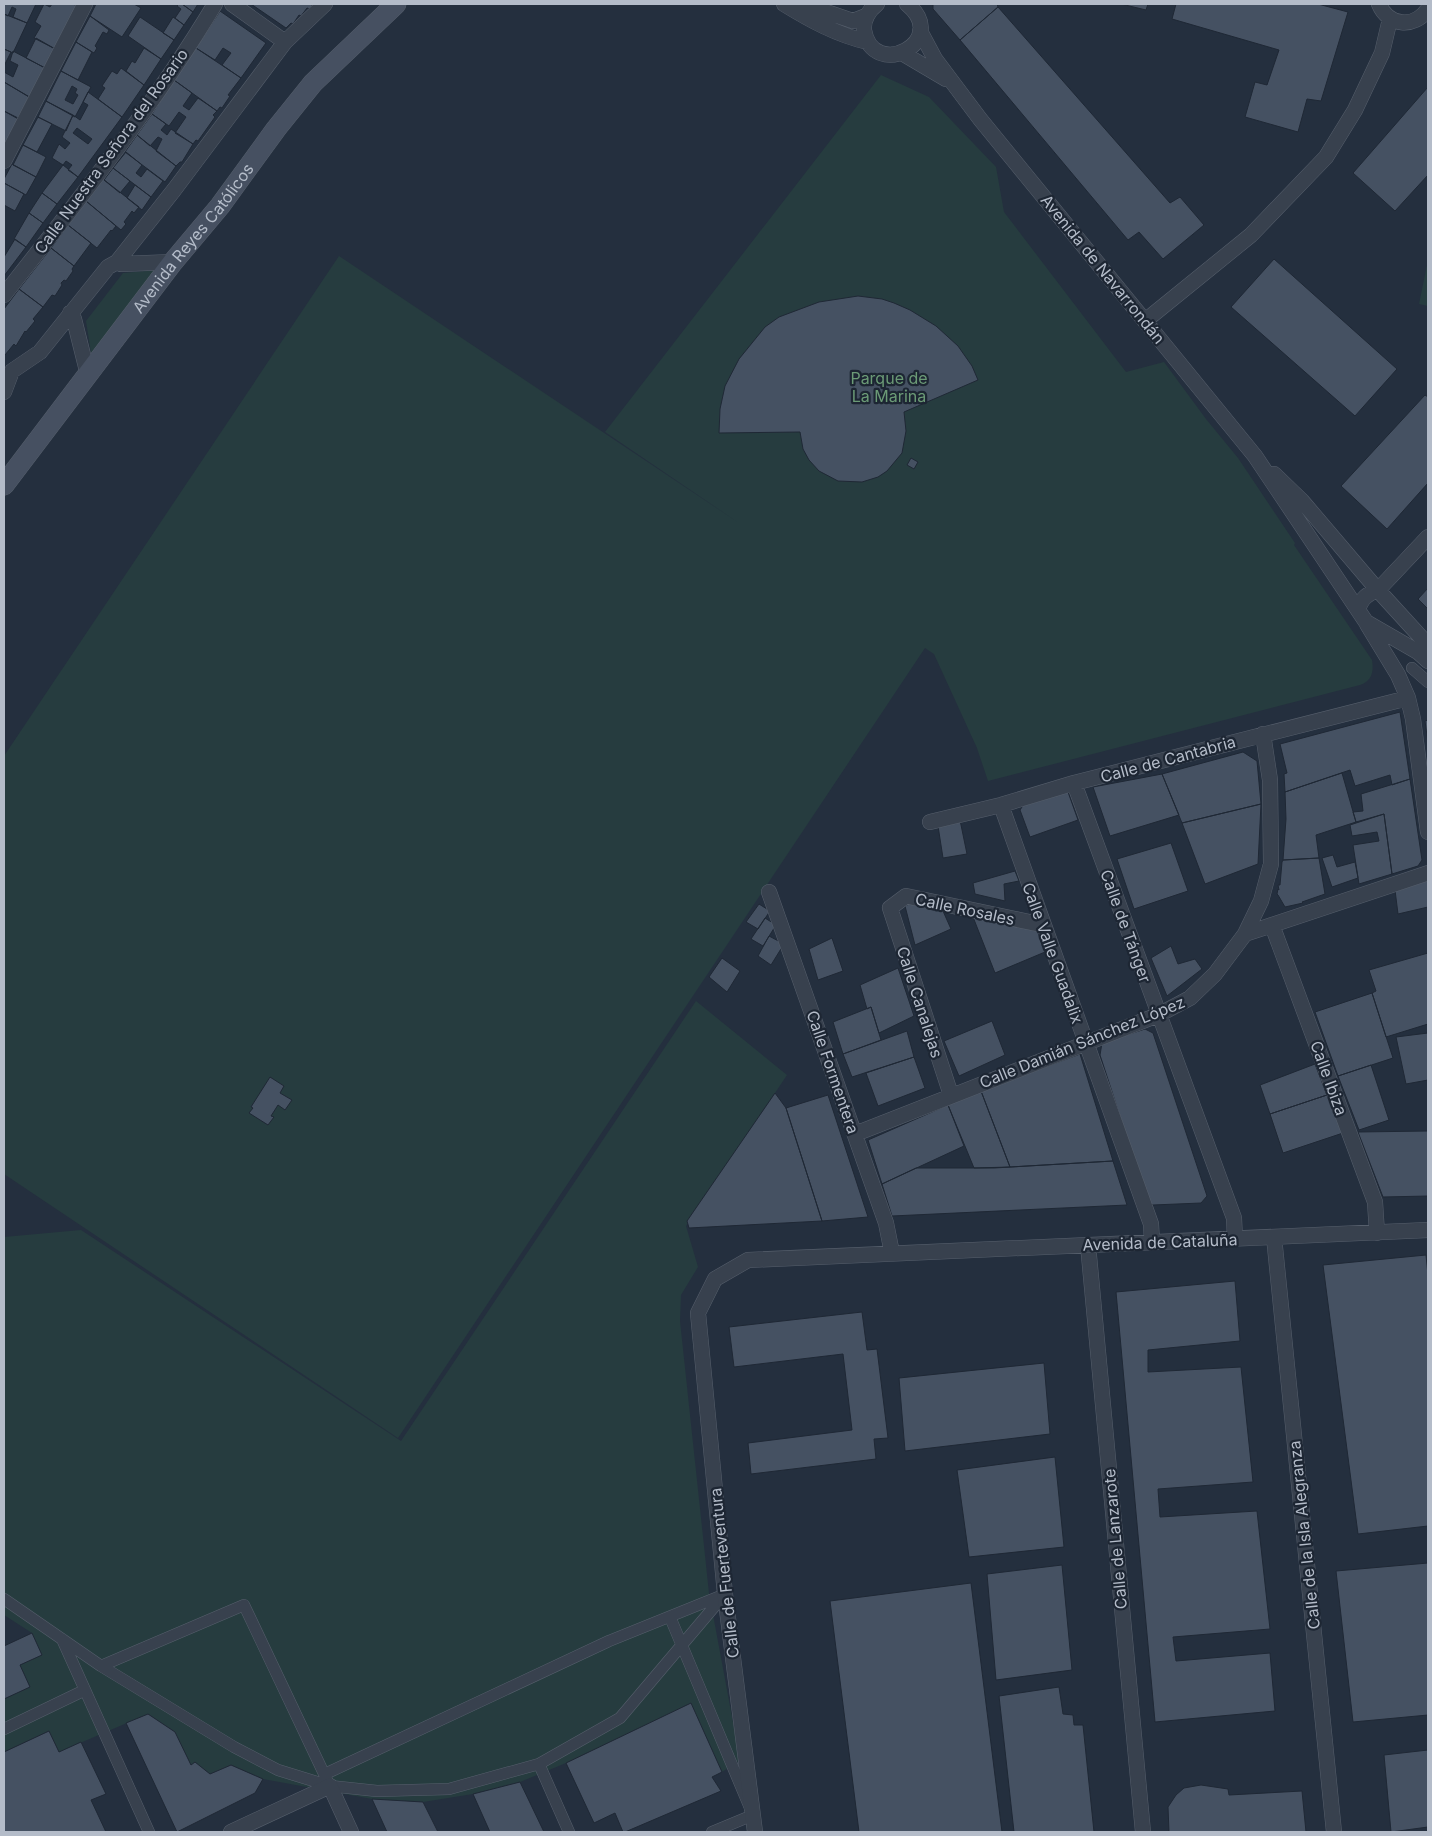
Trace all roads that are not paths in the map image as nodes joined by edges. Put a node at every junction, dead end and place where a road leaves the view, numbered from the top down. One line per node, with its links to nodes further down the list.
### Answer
1 (85, 4): 21 (street)
2 (215, 4): 24 (street, Calle Nuestra Señora del Rosario)
3 (232, 4): 16 (street)
4 (325, 4): 16 (street)
5 (396, 4): 23 (main road, Avenida Reyes Católicos)
6 (784, 4): 17 (street)
7 (803, 4): 12 (street)
8 (877, 4): 12 (street)
9 (1379, 4): 13 (street)
10 (911, 6): 15 (street, Avenida de Navarrondán)
11 (1427, 13): 14 (street)
12 (866, 16): 17 (street)
13 (1390, 19): 14 (street); 19 (street)
14 (1406, 23): 19 (street)
15 (920, 31): 18 (street); 20 (street, Avenida de Navarrondán)
16 (285, 42): 22 (street)
17 (868, 42): 18 (street)
18 (902, 53): 20 (street, Avenida de Navarrondán)
19 (1382, 53): 26 (street)
20 (952, 82): 26 (street, Avenida de Navarrondán)
21 (4, 160)
22 (117, 262): 23 (street); 25 (street)
23 (173, 262): 28 (main road, Avenida Reyes Católicos)
24 (4, 295)
25 (70, 313): 27 (street); 28 (street)
26 (1145, 321): 30 (street, Avenida de Navarrondán)
27 (8, 368): 29 (street)
28 (88, 375): 31 (main road, Avenida Reyes Católicos)
29 (4, 392)
30 (1255, 456): 34 (street, Avenida de Navarrondán); 35 (street, Avenida de Navarrondán)
31 (4, 485)
32 (1428, 536): 33 (street)
33 (1404, 563): 34 (street); 36 (street)
34 (1378, 590): 35 (street); 36 (street, Avenida de Navarrondán)
35 (1358, 609): 37 (street, Avenida de Navarrondán)
36 (1395, 609): 37 (street); 38 (street, Avenida de Navarrondán)
37 (1371, 625): 39 (street, Avenida de Navarrondán); 42 (street)
38 (1428, 645)
39 (1428, 661)
40 (1412, 668): 41 (street)
41 (1428, 682)
42 (1408, 698): 43 (street, Calle de Cantabria); 47 (street)
43 (1263, 734): 44 (street, Calle de Cantabria); 53 (street, Calle Damián Sánchez López)
44 (1074, 783): 45 (street, Calle de Cantabria); 54 (street, Calle de Tánger)
45 (1001, 805): 46 (street, Calle de Cantabria); 51 (street, Calle Valle Guadalix)
46 (930, 822)
47 (1428, 832)
48 (1428, 873): 52 (street)
49 (769, 892): 57 (street, Calle Formentera)
50 (890, 908): 51 (street, Calle Rosales); 56 (street, Calle Canalejas)
51 (1043, 925): 55 (street, Calle Valle Guadalix)
52 (1272, 925): 53 (street); 59 (street, Calle Ibiza)
53 (1246, 934): 54 (street, Calle Damián Sánchez López)
54 (1158, 1015): 55 (street, Calle Damián Sánchez López); 61 (street, Calle de Tánger)
55 (1085, 1043): 56 (street, Calle Damián Sánchez López); 62 (street, Calle Valle Guadalix)
56 (951, 1095): 57 (street, Calle Damián Sánchez López)
57 (855, 1134): 64 (street, Calle Formentera)
58 (1428, 1230): 59 (street, Avenida de Cataluña)
59 (1377, 1233): 60 (street, Avenida de Cataluña)
60 (1274, 1237): 61 (street, Avenida de Cataluña); 84 (street, Calle de la Isla Alegranza)
61 (1236, 1238): 62 (street, Avenida de Cataluña)
62 (1152, 1242): 63 (street, Avenida de Cataluña)
63 (1088, 1245): 64 (street, Avenida de Cataluña); 83 (street, Calle de Lanzarote)
64 (892, 1253): 65 (street, Avenida de Cataluña)
65 (698, 1312): 66 (street, Calle de Fuerteventura)
66 (725, 1594): 68 (street); 70 (street); 76 (street, Calle de Fuerteventura)
67 (4, 1599): 69 (street)
68 (670, 1617): 70 (street); 75 (street)
69 (62, 1639): 71 (street); 72 (street)
70 (682, 1646): 74 (street); 76 (street)
71 (101, 1666): 75 (street); 75 (street)
72 (85, 1690): 73 (street); 77 (street)
73 (4, 1729)
74 (539, 1764): 75 (street); 80 (street)
75 (327, 1780): 78 (street); 79 (street)
76 (753, 1815): 81 (street); 82 (street, Calle de Fuerteventura)
77 (149, 1832)
78 (232, 1832)
79 (351, 1832)
80 (569, 1832)
81 (712, 1832)
82 (755, 1832)
83 (1143, 1832)
84 (1334, 1832)

